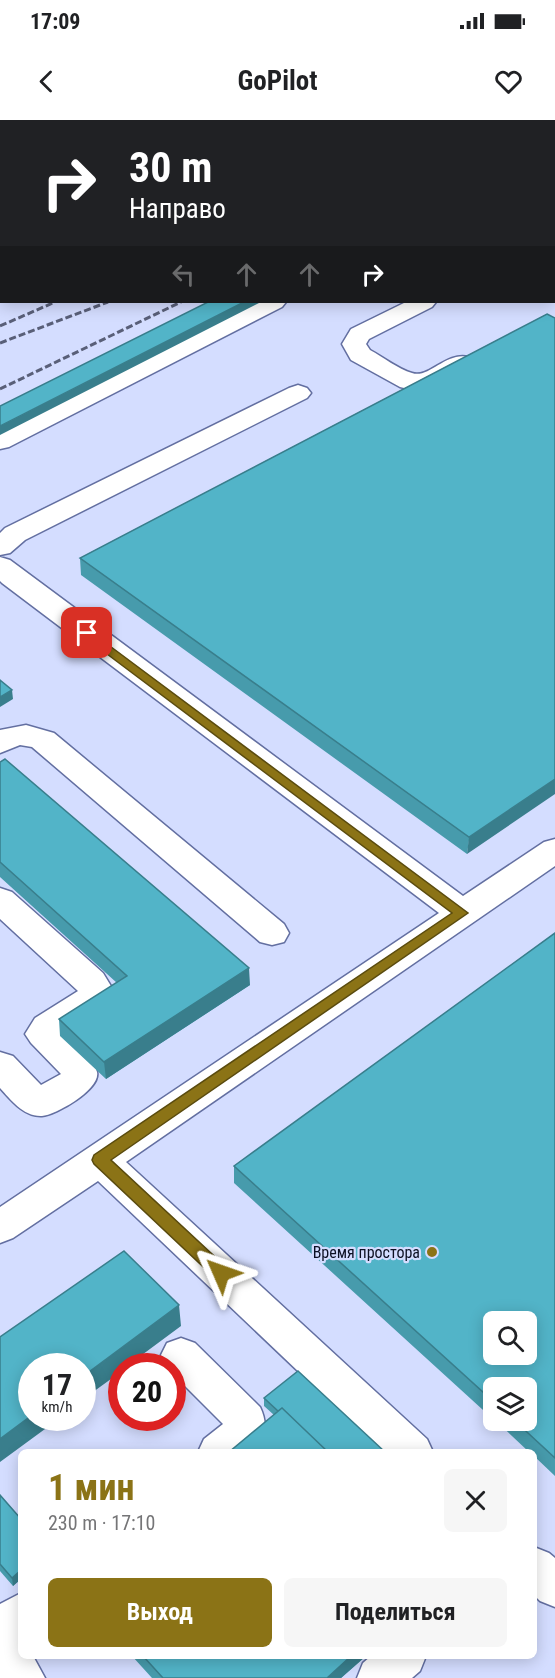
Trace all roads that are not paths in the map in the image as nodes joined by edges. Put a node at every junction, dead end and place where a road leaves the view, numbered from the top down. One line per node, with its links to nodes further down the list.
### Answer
1 (272, 303): 5 (lane)
2 (422, 303): 3 (lane)
3 (485, 350)
4 (298, 393): 6 (lane)
5 (0, 441)
6 (0, 547)
7 (0, 566): 11 (lane)
8 (0, 743): 12 (lane)
9 (555, 850): 11 (lane)
10 (0, 900): 13 (lane)
11 (462, 913): 14 (lane)
12 (272, 933)
13 (0, 1066)
14 (100, 1160): 15 (lane); 18 (lane)
15 (0, 1227)
16 (186, 1360): 17 (lane)
17 (223, 1449)
18 (409, 1449)
19 (537, 1569): 20 (lane)
20 (555, 1586)
21 (18, 1616): 22 (lane)
22 (0, 1631)
23 (0, 1650): 25 (lane)
24 (401, 1659): 26 (lane)
25 (23, 1678)
26 (379, 1678)

